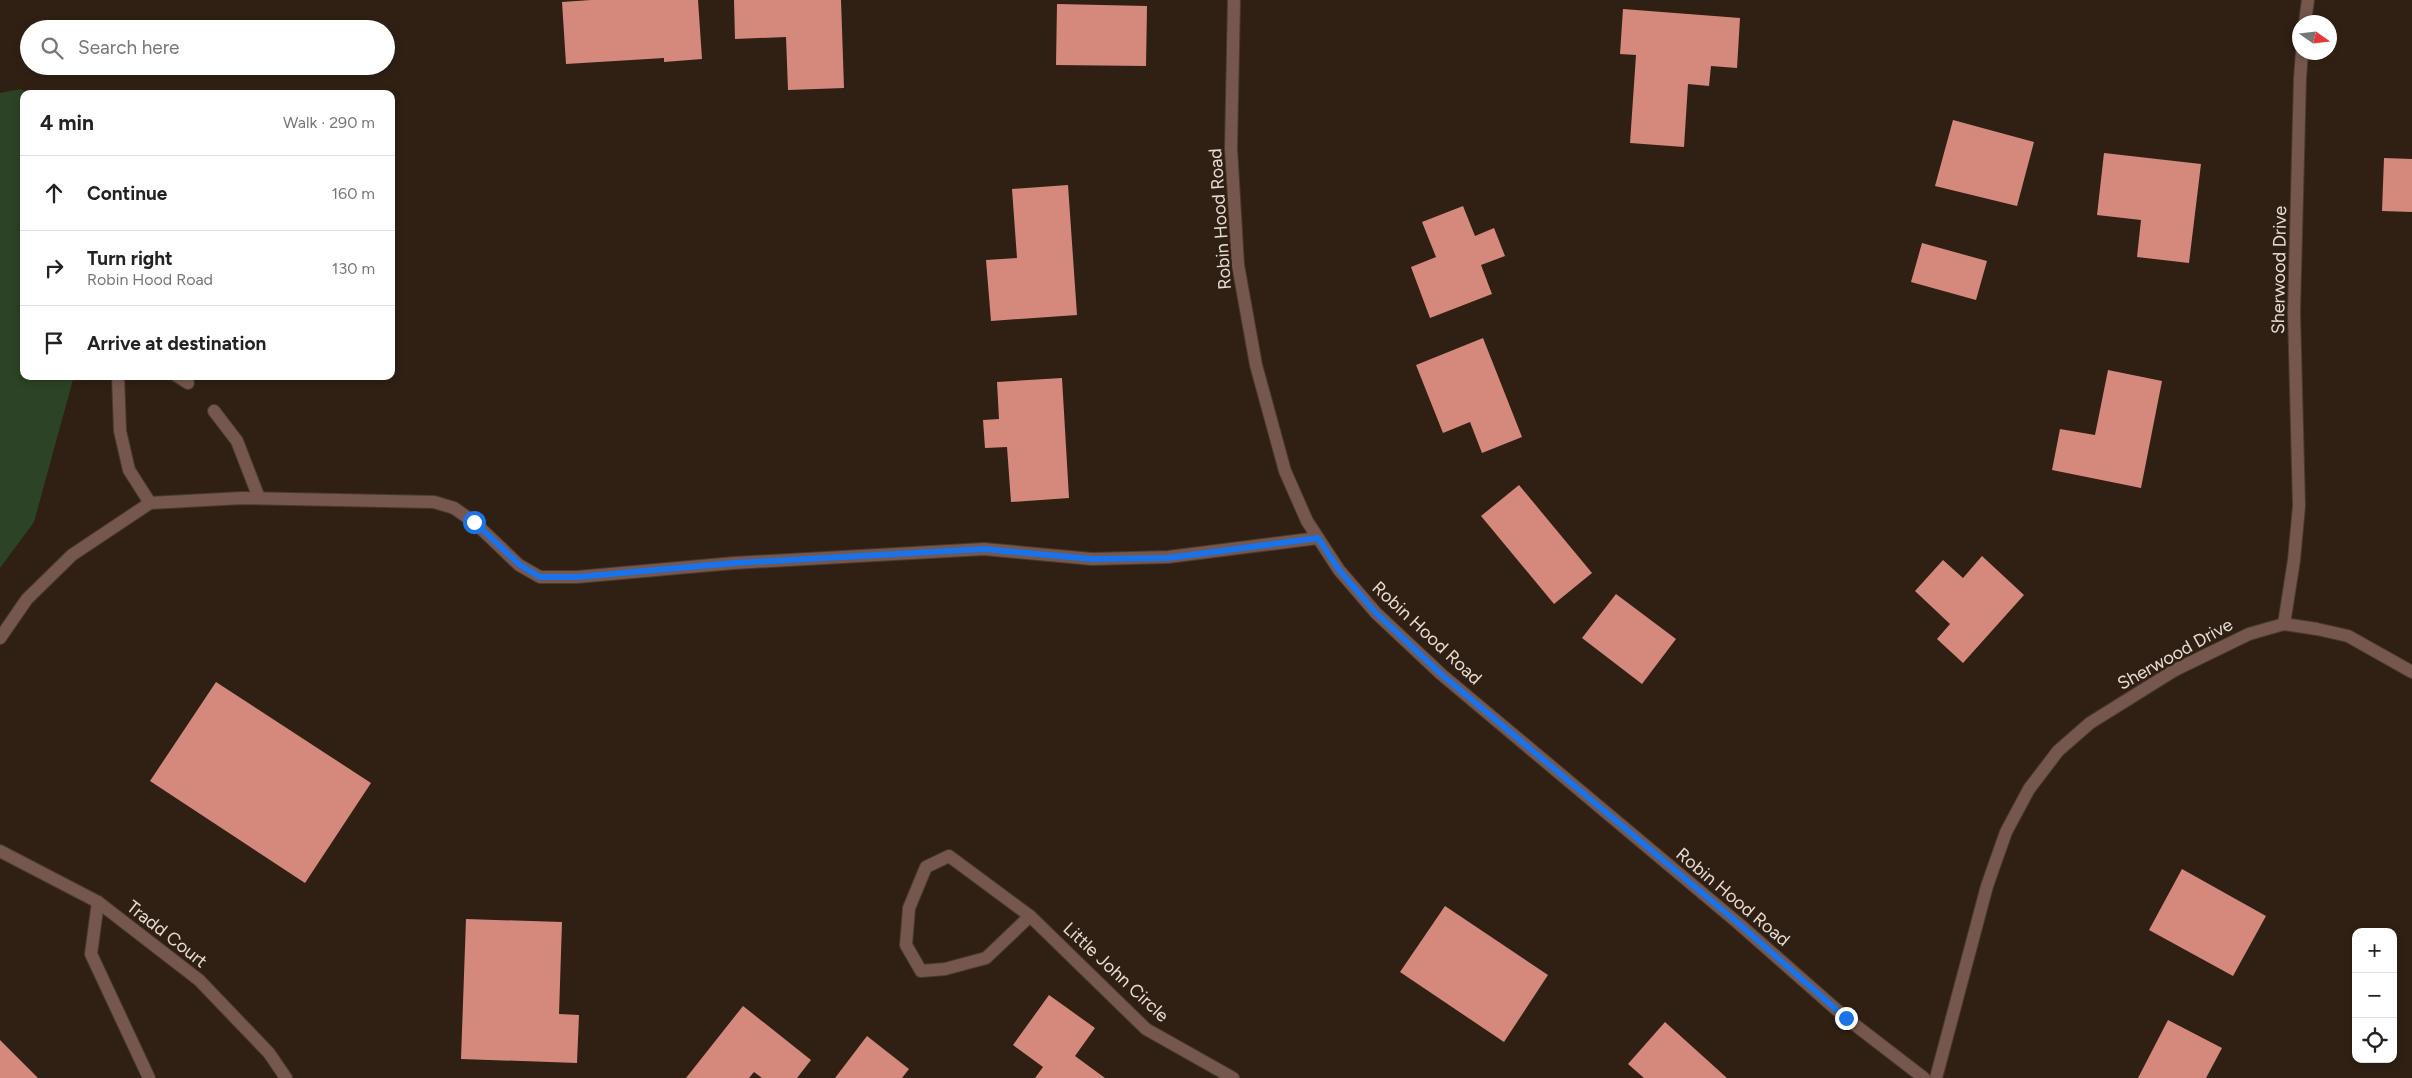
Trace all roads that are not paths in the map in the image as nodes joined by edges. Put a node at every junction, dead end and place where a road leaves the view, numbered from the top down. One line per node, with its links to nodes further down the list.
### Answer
1 (1234, 0): 11 (street, Robin Hood Road)
2 (2308, 0): 3 (street)
3 (2306, 15)
4 (2301, 60): 12 (street, Sherwood Drive)
5 (118, 380): 10 (street)
6 (183, 380): 7 (street)
7 (188, 383)
8 (214, 411): 9 (street)
9 (259, 498): 10 (street); 11 (street)
10 (150, 503): 13 (street)
11 (1318, 538): 21 (street, Robin Hood Road)
12 (2284, 624): 14 (street); 22 (street, Sherwood Drive)
13 (0, 638)
14 (2412, 672)
15 (0, 851): 16 (street, Tradd Court)
16 (98, 902): 18 (street); 19 (street, Tradd Court)
17 (1030, 916): 17 (street, Little John Circle); 20 (street, Little John Circle)
18 (149, 1078)
19 (286, 1078)
20 (1234, 1078)
21 (1924, 1078)
22 (1936, 1078)

